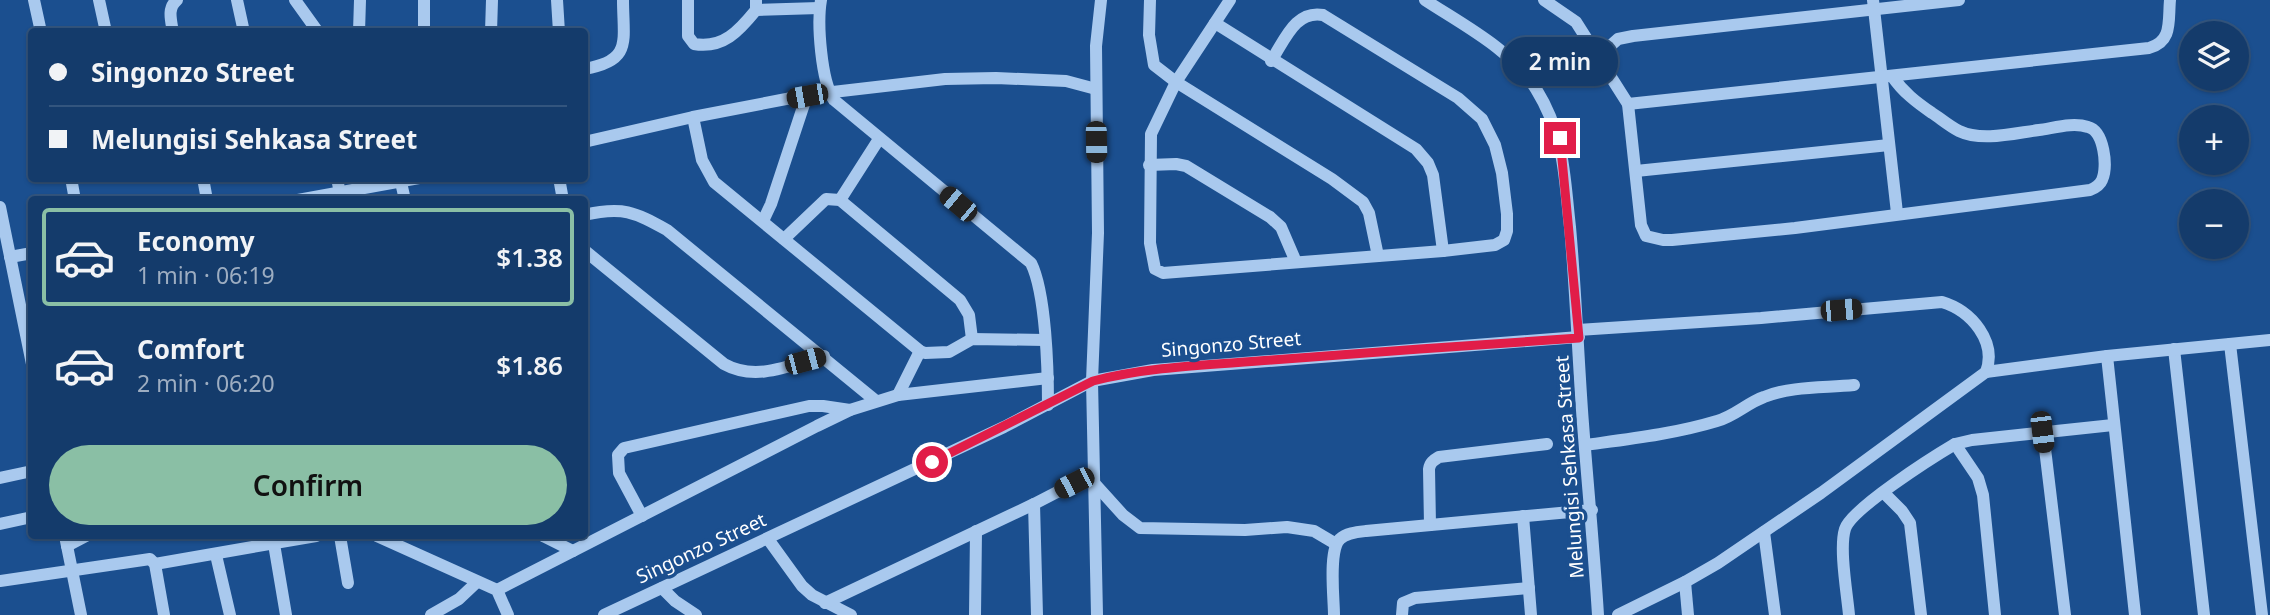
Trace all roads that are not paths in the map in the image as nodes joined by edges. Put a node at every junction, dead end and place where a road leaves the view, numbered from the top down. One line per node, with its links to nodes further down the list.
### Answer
1 (34, 0): 23 (street)
2 (99, 0): 24 (street)
3 (177, 0): 25 (street)
4 (237, 0): 26 (street)
5 (295, 0): 27 (street)
6 (360, 0): 28 (street)
7 (424, 0): 29 (street)
8 (492, 0): 30 (street)
9 (558, 0): 31 (street)
10 (623, 0): 34 (street)
11 (688, 0): 20 (street)
12 (1101, 0): 37 (street)
13 (1150, 0): 36 (street)
14 (1230, 0): 22 (street)
15 (1425, 0): 61 (street, Melungisi Sehkasa Street)
16 (1544, 0): 32 (street)
17 (1959, 0): 21 (street)
18 (2170, 0): 35 (street)
19 (820, 4): 20 (street); 38 (street)
20 (756, 5)
21 (1873, 5): 32 (street); 35 (street)
22 (1215, 23): 33 (street); 36 (street)
23 (40, 28)
24 (105, 28)
25 (172, 28)
26 (243, 28)
27 (315, 28)
28 (359, 28)
29 (424, 28)
30 (491, 28)
31 (559, 28)
32 (1600, 56): 40 (street)
33 (1271, 61): 55 (street); 55 (street)
34 (588, 68)
35 (1886, 77): 40 (street); 44 (street); 51 (street)
36 (1176, 82): 45 (street); 58 (street)
37 (1096, 89): 38 (street); 73 (street)
38 (830, 93): 39 (street); 42 (street)
39 (807, 96): 41 (street); 53 (street)
40 (1629, 104): 46 (street)
41 (693, 117): 43 (street); 53 (street)
42 (879, 139): 49 (street); 63 (street)
43 (588, 141)
44 (1889, 145): 46 (street); 51 (street)
45 (1149, 165): 60 (street); 60 (street)
46 (1636, 171): 51 (street)
47 (397, 182): 48 (street)
48 (341, 196)
49 (840, 200): 54 (street); 62 (street)
50 (0, 207): 59 (street)
51 (1897, 213)
52 (588, 214): 69 (street)
53 (763, 221): 54 (street)
54 (784, 239): 68 (street)
55 (1443, 251): 58 (street)
56 (588, 253): 69 (street)
57 (28, 254): 59 (street)
58 (1378, 256): 60 (street)
59 (10, 257): 66 (street)
60 (1296, 262)
61 (1579, 334): 71 (street, Singonzo Street); 73 (street, Singonzo Street); 83 (street, Melungisi Sehkasa Street)
62 (972, 339): 63 (street); 68 (street)
63 (1045, 340): 72 (street)
64 (2270, 340): 65 (street)
65 (2230, 344): 67 (street); 143 (street)
66 (28, 345)
67 (2174, 349): 70 (street); 142 (street)
68 (920, 351): 75 (street)
69 (824, 356): 76 (street)
70 (2107, 356): 71 (street); 79 (street)
71 (1986, 372): 96 (street)
72 (1048, 378): 75 (street); 77 (street)
73 (1093, 381): 77 (street, Singonzo Street); 86 (street)
74 (1854, 385): 83 (street)
75 (898, 395): 76 (street)
76 (876, 401): 78 (street)
77 (1048, 405): 101 (street, Singonzo Street)
78 (850, 410): 90 (street); 90 (street)
79 (2113, 425): 80 (street); 141 (street)
80 (2042, 432): 82 (street); 140 (street)
81 (1547, 444): 94 (street)
82 (1955, 444): 87 (street); 139 (street)
83 (1585, 445): 89 (street, Melungisi Sehkasa Street)
84 (28, 472): 85 (street)
85 (0, 478)
86 (1095, 478): 88 (street); 104 (street); 129 (street)
87 (1884, 492): 137 (street); 138 (street)
88 (1034, 504): 95 (street); 128 (street)
89 (1592, 510): 91 (street); 133 (street, Melungisi Sehkasa Street)
90 (642, 516): 105 (street)
91 (1523, 516): 94 (street); 114 (street)
92 (28, 518): 93 (street)
93 (0, 524)
94 (1430, 525): 104 (street)
95 (976, 531): 116 (street); 127 (street)
96 (1763, 532): 111 (street); 136 (street)
97 (300, 539): 103 (street)
98 (341, 539): 112 (street)
99 (384, 539): 110 (street)
100 (549, 539): 105 (street)
101 (768, 539): 113 (street, Singonzo Street); 116 (street)
102 (66, 541): 108 (street)
103 (274, 544): 106 (street); 121 (street)
104 (1336, 544): 130 (street)
105 (573, 551): 115 (street)
106 (216, 555): 107 (street); 120 (street)
107 (155, 564): 108 (street); 119 (street)
108 (72, 569): 109 (street); 118 (street)
109 (0, 581)
110 (477, 582): 115 (street); 122 (street)
111 (1685, 582): 134 (street); 135 (street)
112 (348, 583)
113 (662, 588): 117 (street, Singonzo Street); 125 (street)
114 (1529, 588): 131 (street); 132 (street)
115 (497, 590): 123 (street)
116 (825, 603): 126 (street)
117 (618, 612): 124 (street, Singonzo Street)
118 (80, 615)
119 (164, 615)
120 (230, 615)
121 (286, 615)
122 (431, 615)
123 (508, 615)
124 (604, 615)
125 (696, 615)
126 (850, 615)
127 (975, 615)
128 (1037, 615)
129 (1097, 615)
130 (1334, 615)
131 (1402, 615)
132 (1531, 615)
133 (1598, 615)
134 (1618, 615)
135 (1688, 615)
136 (1775, 615)
137 (1849, 615)
138 (1921, 615)
139 (1996, 615)
140 (2065, 615)
141 (2135, 615)
142 (2204, 615)
143 (2262, 615)

